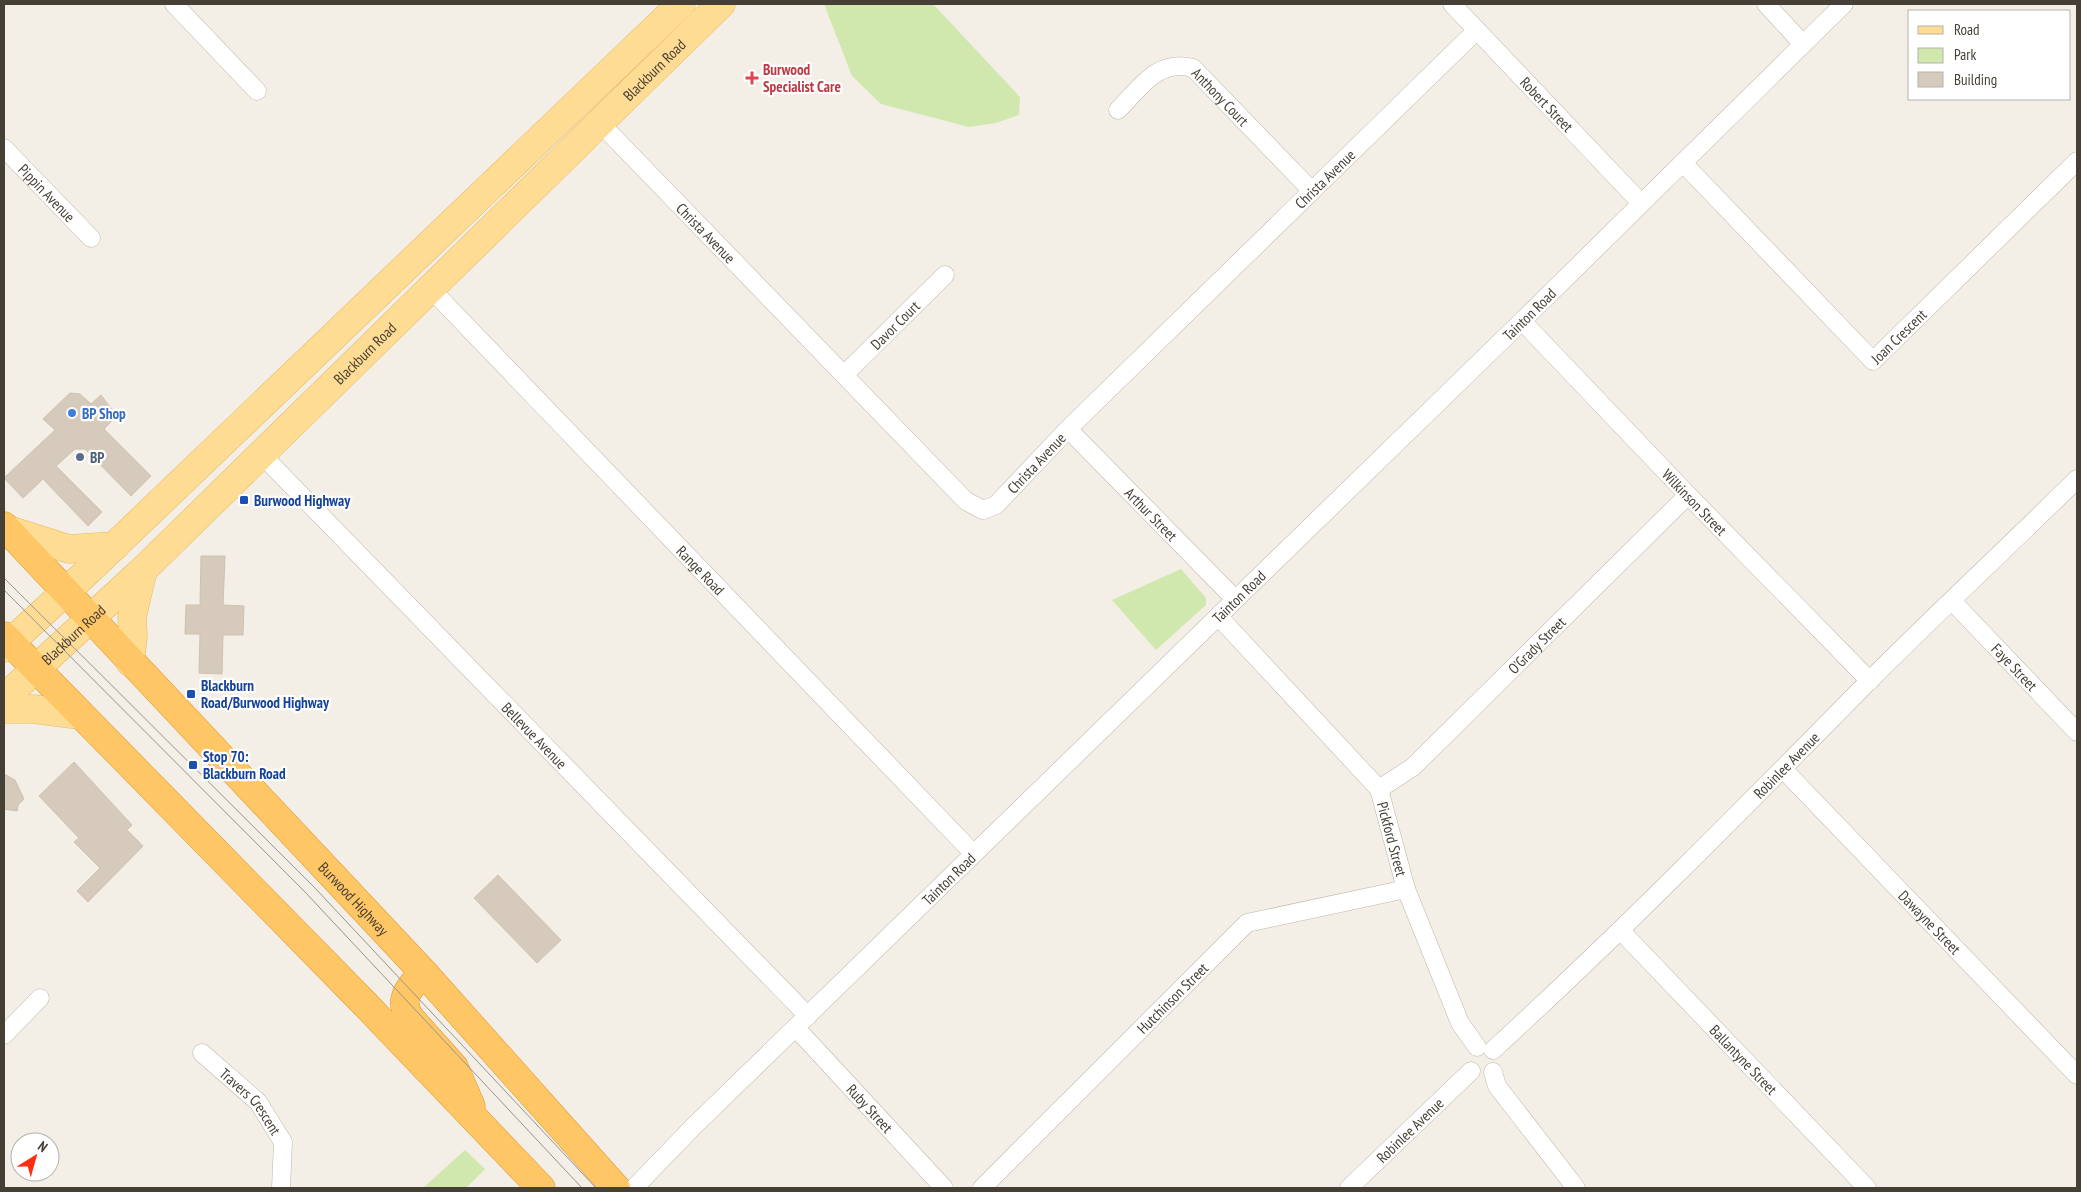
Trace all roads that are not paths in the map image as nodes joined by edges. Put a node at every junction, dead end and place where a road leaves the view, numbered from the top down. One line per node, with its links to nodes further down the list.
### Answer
1 (174, 4): 9 (street)
2 (681, 4): 10 (main road, Blackburn Road)
3 (721, 4): 12 (main road, Blackburn Road)
4 (1452, 4): 7 (street, Robert Street)
5 (1766, 4): 8 (street)
6 (1844, 4): 8 (street, Tainton Road)
7 (1477, 30): 16 (street, Christa Avenue); 17 (street, Robert Street)
8 (1802, 43): 15 (street, Tainton Road)
9 (257, 91)
10 (579, 103): 12 (main road); 28 (main road, Blackburn Road)
11 (1118, 110): 16 (street, Anthony Court)
12 (599, 122): 20 (main road, Blackburn Road); 22 (street, Christa Avenue)
13 (4, 148): 18 (street, Pippin Avenue)
14 (2077, 161): 15 (street, Joan Crescent)
15 (1684, 162): 17 (street, Tainton Road)
16 (1312, 191): 23 (street, Christa Avenue)
17 (1641, 203): 21 (street, Tainton Road)
18 (91, 238)
19 (945, 275): 22 (street, Davor Court)
20 (430, 288): 24 (main road, Blackburn Road); 45 (street, Range Road)
21 (1522, 321): 26 (street, Wilkinson Street); 31 (street, Tainton Road)
22 (846, 374): 23 (street, Christa Avenue)
23 (1068, 429): 31 (street, Arthur Street)
24 (262, 455): 29 (main road, Blackburn Road); 50 (street, Bellevue Avenue)
25 (2077, 479): 32 (street, Robinlee Avenue)
26 (1688, 495): 38 (street, Wilkinson Street); 44 (street, O'Grady Street)
27 (5, 528): 28 (main road); 30 (highway, Burwood Highway)
28 (115, 546): 30 (main road, Blackburn Road)
29 (143, 570): 34 (main road, Blackburn Road); 36 (main road)
30 (65, 592): 34 (highway, Burwood Highway); 35 (main road, Blackburn Road)
31 (1235, 599): 33 (street, Tainton Road)
32 (1952, 601): 38 (street, Robinlee Avenue); 42 (street, Faye Street)
33 (1218, 616): 44 (street, Pickford Street); 45 (street, Tainton Road)
34 (90, 619): 36 (highway, Burwood Highway); 37 (main road, Blackburn Road)
35 (6, 642): 37 (highway)
36 (130, 662): 48 (highway, Burwood Highway)
37 (35, 670): 39 (main road, Blackburn Road); 41 (highway)
38 (1870, 680): 43 (street, Robinlee Avenue)
39 (4, 698)
40 (4, 709): 41 (main road)
41 (80, 715): 57 (highway)
42 (2077, 732)
43 (1783, 770): 47 (street, Robinlee Avenue); 56 (street, Dawayne Street)
44 (1379, 789): 46 (street, Pickford Street)
45 (973, 853): 50 (street, Tainton Road)
46 (1406, 888): 52 (street, Pickford Street); 63 (street, Hutchinson Street)
47 (1620, 930): 52 (street, Robinlee Avenue); 66 (street, Ballantyne Street)
48 (424, 973): 57 (highway); 60 (highway, Burwood Highway)
49 (40, 998): 51 (street)
50 (802, 1022): 61 (street, Tainton Road); 62 (street, Ruby Street)
51 (4, 1035)
52 (1485, 1049): 54 (street); 55 (street)
53 (202, 1053): 58 (street, Travers Crescent)
54 (1471, 1071): 55 (street); 64 (street, Robinlee Avenue)
55 (1493, 1072): 65 (street)
56 (2077, 1076)
57 (478, 1122): 59 (highway)
58 (281, 1188)
59 (541, 1188)
60 (616, 1188)
61 (634, 1188)
62 (944, 1188)
63 (982, 1188)
64 (1348, 1188)
65 (1576, 1188)
66 (1867, 1188)

